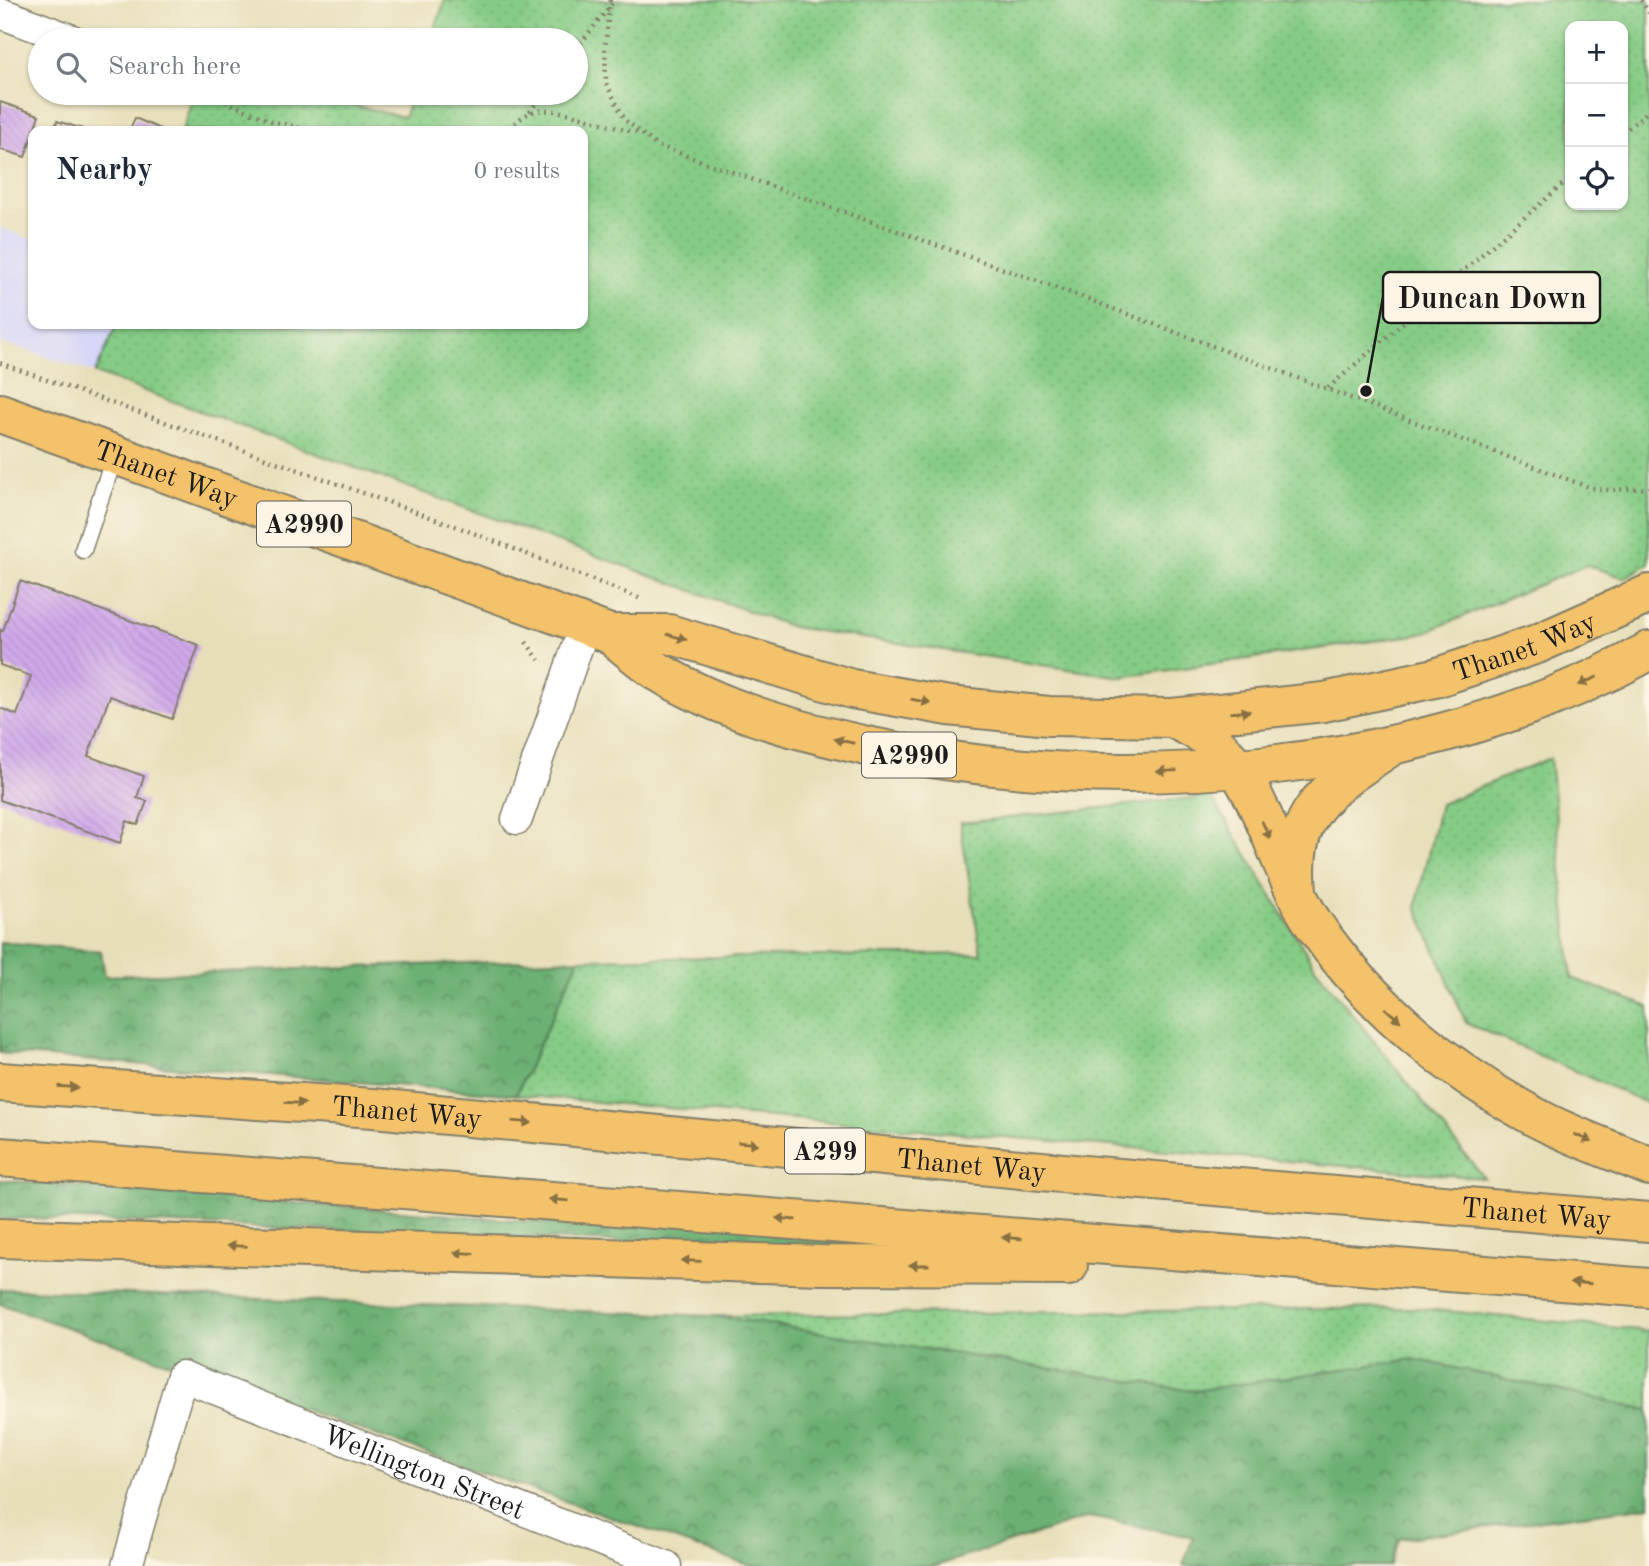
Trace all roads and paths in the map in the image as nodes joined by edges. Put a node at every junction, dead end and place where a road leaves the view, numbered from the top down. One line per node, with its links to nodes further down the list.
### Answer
1 (613, 0): 3 (path)
2 (1640, 0): 5 (path)
3 (611, 7): 7 (path); 15 (path)
4 (0, 13): 6 (street)
5 (1649, 13)
6 (40, 28)
7 (588, 35)
8 (234, 105): 12 (path)
9 (535, 105): 11 (path)
10 (1649, 110): 14 (path)
11 (530, 113): 13 (path); 15 (path)
12 (292, 126)
13 (510, 126)
14 (1628, 129)
15 (642, 133): 18 (path)
16 (1565, 182): 18 (path)
17 (0, 363): 24 (path)
18 (1328, 388): 21 (path)
19 (0, 413): 20 (main road, Thanet Way / A2990)
20 (115, 455): 22 (lane); 25 (main road, Thanet Way / A2990)
21 (1649, 488)
22 (83, 550)
23 (1649, 594): 27 (main road, Thanet Way / A2990, one-way to 23)
24 (651, 602)
25 (597, 629): 27 (main road, Thanet Way / A2990, one-way to 27); 29 (main road, Thanet Way / A2990, one-way to 25); 30 (street)
26 (1649, 651): 28 (main road, Thanet Way / A2990, one-way to 28)
27 (1172, 718): 29 (main road)
28 (1391, 746): 29 (main road, Thanet Way / A2990); 31 (main road)
29 (1236, 769): 31 (main road, one-way to 31)
30 (517, 819)
31 (1297, 896): 34 (main road, one-way to 34)
32 (0, 1082): 35 (main road, Thanet Way / A299, one-way to 35)
33 (0, 1157): 37 (main road, one-way to 33)
34 (1649, 1166)
35 (1649, 1222)
36 (0, 1238): 37 (main road, one-way to 36)
37 (1354, 1267): 38 (main road, one-way to 37)
38 (1649, 1288)
39 (127, 1566): 40 (street, Wellington Street)
40 (666, 1566)

